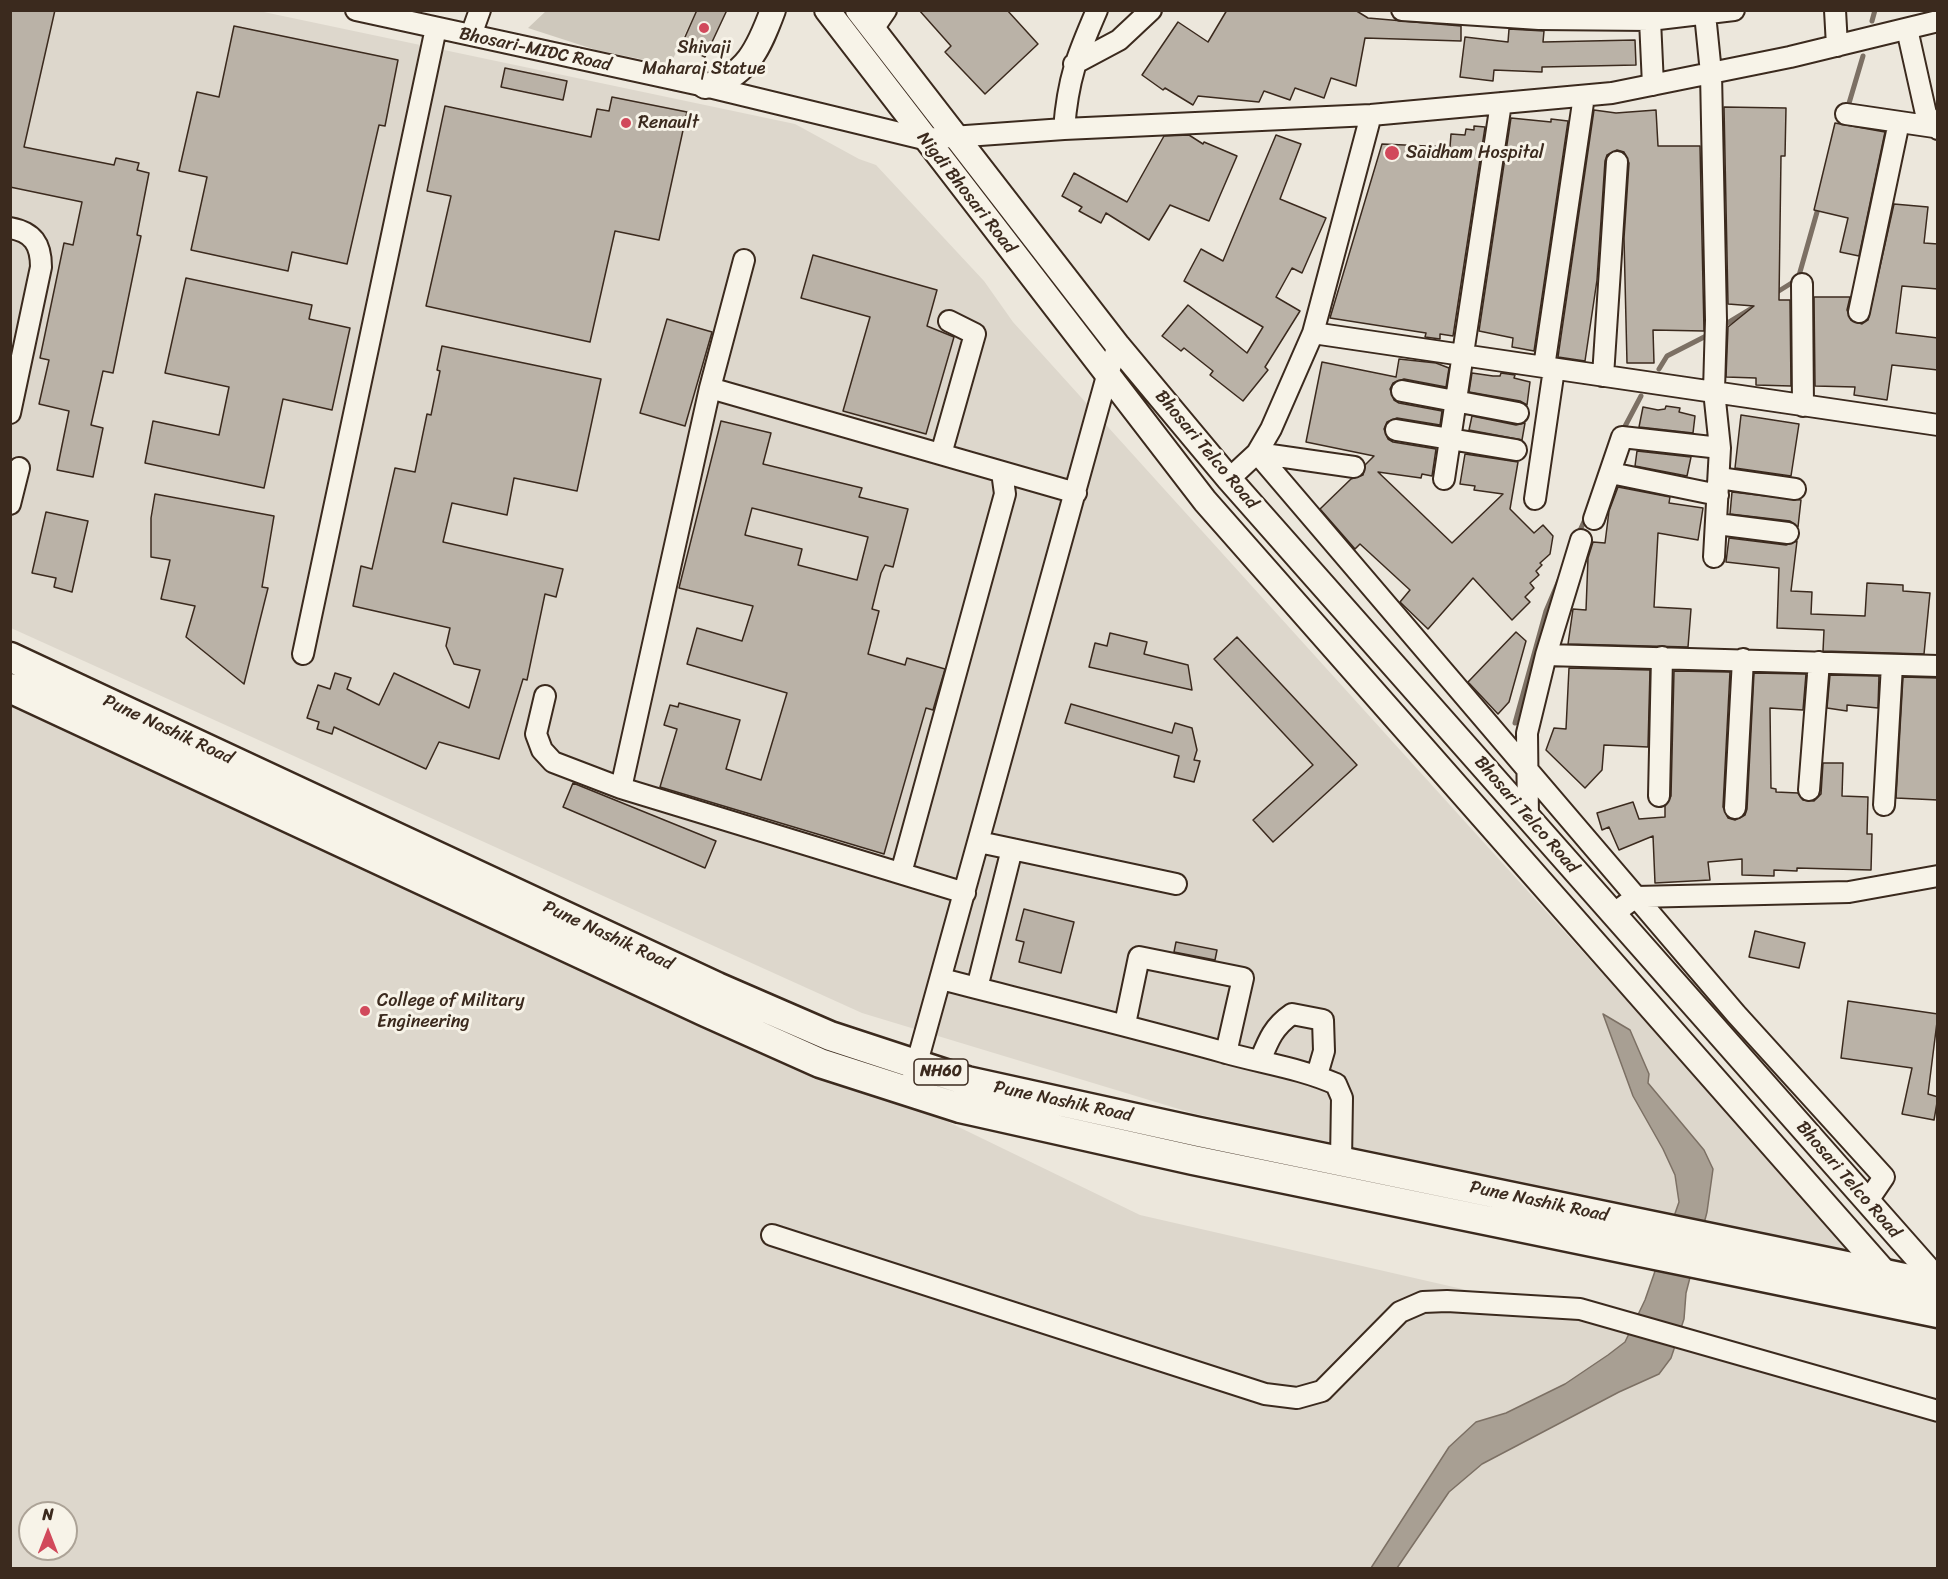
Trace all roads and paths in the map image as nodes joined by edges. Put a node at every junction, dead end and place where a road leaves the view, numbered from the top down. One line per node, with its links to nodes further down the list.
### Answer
1 (356, 10): 14 (street, Bhosari-MIDC Road)
2 (480, 10): 20 (street)
3 (773, 10): 25 (main road)
4 (827, 10): 34 (main road, Nigdi Bhosari Road)
5 (858, 10): 15 (main road, Nigdi Bhosari Road)
6 (1097, 10): 22 (street)
7 (1151, 10): 22 (street)
8 (1402, 10): 11 (street)
9 (1734, 10): 12 (street)
10 (1835, 10): 21 (street)
11 (1453, 11): 13 (street)
12 (1705, 14): 16 (street); 23 (street)
13 (1556, 15): 16 (street)
14 (414, 17): 18 (street, Bhosari-MIDC Road)
15 (880, 20): 33 (main road, Nigdi Bhosari Road)
16 (1650, 21): 24 (street)
17 (1938, 21): 19 (street, Bhosari-MIDC Road)
18 (436, 28): 20 (street, Bhosari-MIDC Road); 77 (street)
19 (1907, 30): 21 (street, Bhosari-MIDC Road); 31 (street)
20 (471, 36): 25 (street, Bhosari-MIDC Road)
21 (1837, 46): 23 (street, Bhosari-MIDC Road)
22 (1074, 64): 32 (street)
23 (1711, 73): 24 (street, Bhosari-MIDC Road); 49 (street)
24 (1653, 85): 26 (street, Bhosari-MIDC Road)
25 (705, 86): 34 (street, Bhosari-MIDC Road)
26 (1584, 96): 27 (street, Bhosari-MIDC Road); 44 (street)
27 (1501, 103): 29 (street, Bhosari-MIDC Road); 43 (street)
28 (1846, 114): 30 (street)
29 (1371, 115): 32 (street, Bhosari-MIDC Road); 41 (street)
30 (1899, 122): 31 (street); 39 (street)
31 (1936, 128)
32 (1064, 129): 33 (street, Bhosari-MIDC Road)
33 (956, 137): 34 (street, Bhosari-MIDC Road); 42 (main road, Nigdi Bhosari Road)
34 (924, 139): 45 (main road, Nigdi Bhosari Road)
35 (1617, 162): 46 (street)
36 (10, 228): 52 (street)
37 (744, 260): 47 (street)
38 (1802, 284): 51 (street)
39 (1859, 312)
40 (949, 321): 60 (street)
41 (1314, 333): 43 (street); 59 (street)
42 (1118, 346): 45 (street); 65 (main road, Bhosari Telco Road)
43 (1463, 356): 44 (street); 50 (street)
44 (1549, 368): 46 (street); 70 (street)
45 (1107, 376): 69 (street); 113 (main road, Bhosari Telco Road)
46 (1603, 376): 49 (street)
47 (710, 388): 60 (street); 88 (street)
48 (1402, 392): 50 (street)
49 (1714, 392): 51 (street); 57 (street)
50 (1456, 402): 53 (street); 56 (street)
51 (1803, 406): 54 (street)
52 (10, 413)
53 (1518, 413)
54 (1938, 425)
55 (1396, 430): 56 (street)
56 (1450, 439): 58 (street); 66 (street)
57 (1720, 448): 64 (street); 67 (street)
58 (1516, 450)
59 (1257, 453): 61 (street); 65 (street); 87 (street)
60 (941, 454): 63 (street)
61 (1354, 467)
62 (19, 468): 71 (street)
63 (1002, 472): 69 (street); 96 (street)
64 (1611, 473): 67 (street); 72 (street)
65 (1229, 479): 93 (main road, Bhosari Telco Road)
66 (1444, 479)
67 (1718, 486): 68 (street); 73 (street)
68 (1795, 489)
69 (1076, 493): 94 (street)
70 (1535, 499)
71 (10, 504)
72 (1594, 519)
73 (1717, 524): 74 (street); 76 (street)
74 (1788, 532)
75 (1581, 540): 78 (street)
76 (1714, 557)
77 (303, 654)
78 (1546, 655): 80 (street); 87 (street)
79 (10, 657): 107 (highway, Pune Nashik Road / NH60)
80 (1662, 657): 81 (street); 90 (street)
81 (1743, 659): 82 (street); 92 (street)
82 (1819, 662): 83 (street); 89 (street)
83 (1892, 665): 84 (street); 91 (street)
84 (1938, 666)
85 (10, 688): 109 (highway, Pune Nashik Road / NH60)
86 (545, 696): 88 (street)
87 (1527, 770): 93 (street); 100 (street)
88 (621, 788): 96 (street)
89 (1809, 790)
90 (1659, 796)
91 (1884, 805)
92 (1735, 808)
93 (1528, 818): 101 (main road, Bhosari Telco Road)
94 (979, 842): 95 (street); 99 (street)
95 (1012, 849): 98 (street); 103 (street)
96 (901, 873): 99 (street)
97 (1938, 876): 100 (street)
98 (1176, 884)
99 (965, 893): 102 (street)
100 (1636, 897): 101 (street); 111 (street)
101 (1613, 914): 111 (main road, Bhosari Telco Road)
102 (941, 979): 103 (street); 107 (street)
103 (977, 988): 104 (street)
104 (1125, 1024): 105 (street); 105 (street)
105 (1226, 1053): 106 (street)
106 (1260, 1061): 108 (street); 108 (street)
107 (917, 1064): 109 (street); 110 (highway, Pune Nashik Road / NH60)
108 (1317, 1075): 110 (street)
109 (909, 1092): 115 (highway, Pune Nashik Road / NH60)
110 (1341, 1161): 113 (highway, Pune Nashik Road / NH60)
111 (1867, 1202): 114 (main road, Bhosari Telco Road)
112 (772, 1235): 116 (street)
113 (1886, 1274): 114 (highway, Pune Nashik Road / NH60)
114 (1938, 1283)
115 (1938, 1313)
116 (1938, 1411)

